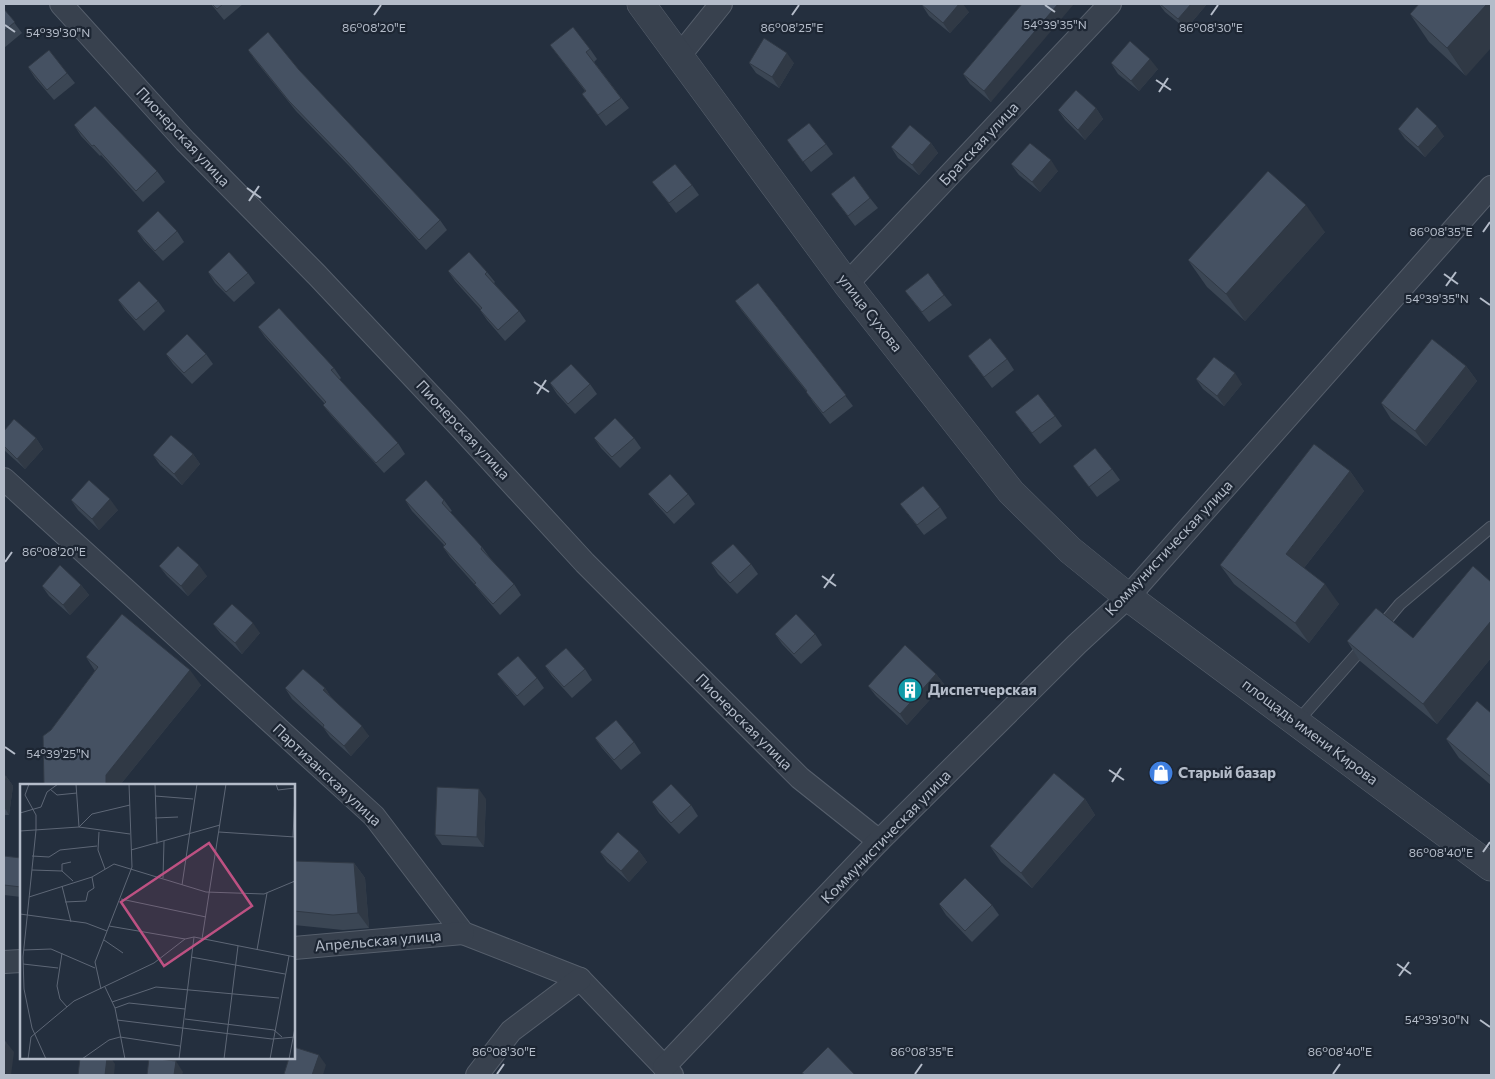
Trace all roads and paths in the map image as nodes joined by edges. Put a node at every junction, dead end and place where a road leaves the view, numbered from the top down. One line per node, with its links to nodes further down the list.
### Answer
1 (61, 4): 12 (street, Пионерская улица)
2 (641, 4): 5 (street, улица Сухова)
3 (721, 4): 5 (street)
4 (1110, 4): 7 (street, Братская улица)
5 (680, 55): 7 (street, улица Сухова)
6 (1491, 187): 10 (street, Коммунистическая улица)
7 (847, 284): 10 (street, улица Сухова)
8 (5, 481): 14 (street, Партизанская улица)
9 (1491, 527): 11 (lane)
10 (1128, 597): 11 (street, площадь имени Кирова); 12 (street, Коммунистическая улица)
11 (1297, 722): 13 (street, площадь имени Кирова)
12 (880, 842): 19 (street, Коммунистическая улица)
13 (1491, 867)
14 (463, 933): 15 (street, Апрельская улица); 18 (street)
15 (295, 948)
16 (20, 961): 17 (street)
17 (4, 962)
18 (580, 979): 19 (street); 20 (street)
19 (668, 1071)
20 (477, 1075)

